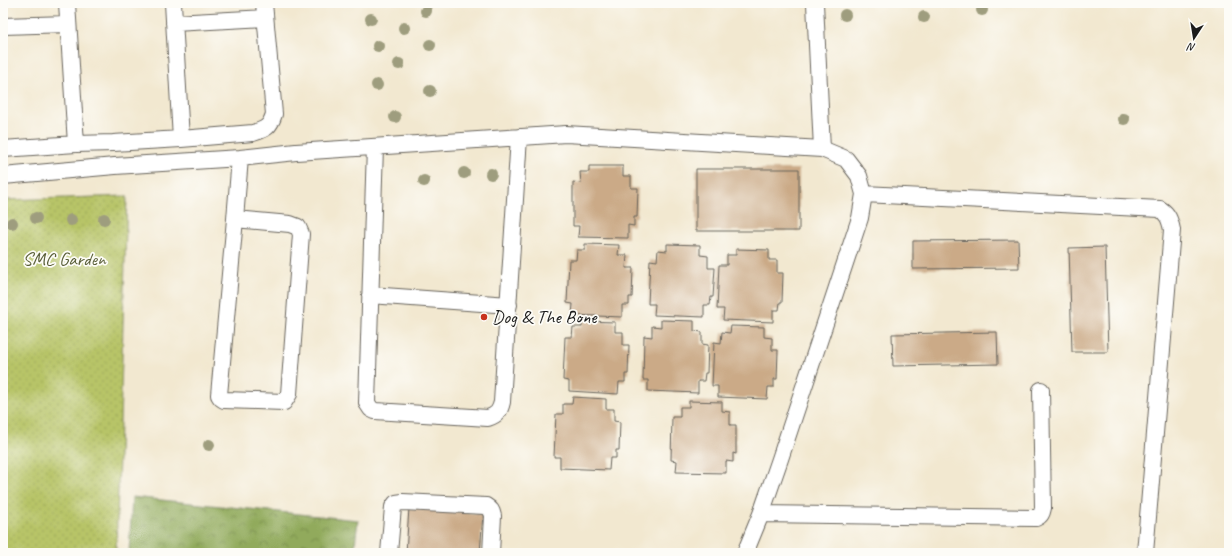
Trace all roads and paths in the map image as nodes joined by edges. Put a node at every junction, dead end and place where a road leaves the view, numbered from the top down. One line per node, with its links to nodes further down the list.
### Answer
1 (67, 3): 6 (street)
2 (173, 3): 5 (street)
3 (815, 3): 14 (street)
4 (265, 11): 5 (street); 9 (street)
5 (174, 23): 9 (street)
6 (68, 24): 7 (street); 11 (street)
7 (3, 26)
8 (519, 137): 12 (street); 14 (street); 21 (street)
9 (181, 139): 10 (street)
10 (113, 143): 11 (street); 16 (street)
11 (76, 144): 13 (street)
12 (375, 147): 15 (street); 20 (street)
13 (3, 149)
14 (822, 149): 18 (street)
15 (240, 158): 16 (street); 19 (street)
16 (115, 166): 17 (street)
17 (3, 176)
18 (864, 194): 23 (street); 27 (street)
19 (235, 218): 19 (street)
20 (370, 295): 21 (street); 21 (street)
21 (509, 305)
22 (1041, 390): 23 (street)
23 (761, 514): 26 (street)
24 (389, 553): 25 (street)
25 (491, 553)
26 (745, 553)
27 (1145, 553)

